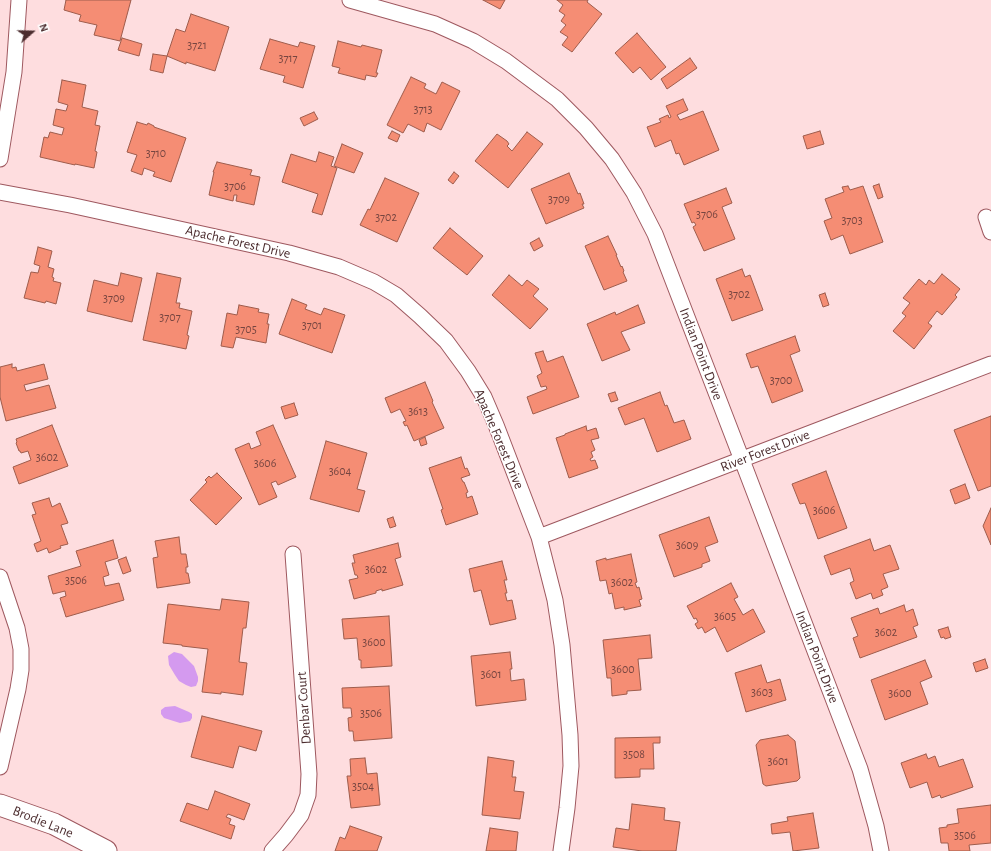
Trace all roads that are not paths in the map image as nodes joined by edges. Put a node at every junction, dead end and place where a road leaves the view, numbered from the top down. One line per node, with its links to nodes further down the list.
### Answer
1 (19, 0): 3 (street)
2 (350, 0): 8 (street, Indian Point Drive)
3 (0, 160)
4 (0, 192): 9 (street, Apache Forest Drive)
5 (986, 218): 6 (street)
6 (991, 232)
7 (991, 364): 8 (street, River Forest Drive)
8 (742, 460): 9 (street, River Forest Drive); 17 (street, Indian Point Drive)
9 (539, 536): 16 (street, Apache Forest Drive)
10 (293, 554): 15 (street, Denbar Court)
11 (0, 577): 12 (street)
12 (0, 767)
13 (0, 805): 14 (main road, Brodie Lane)
14 (106, 851)
15 (272, 851)
16 (561, 851)
17 (881, 851)

